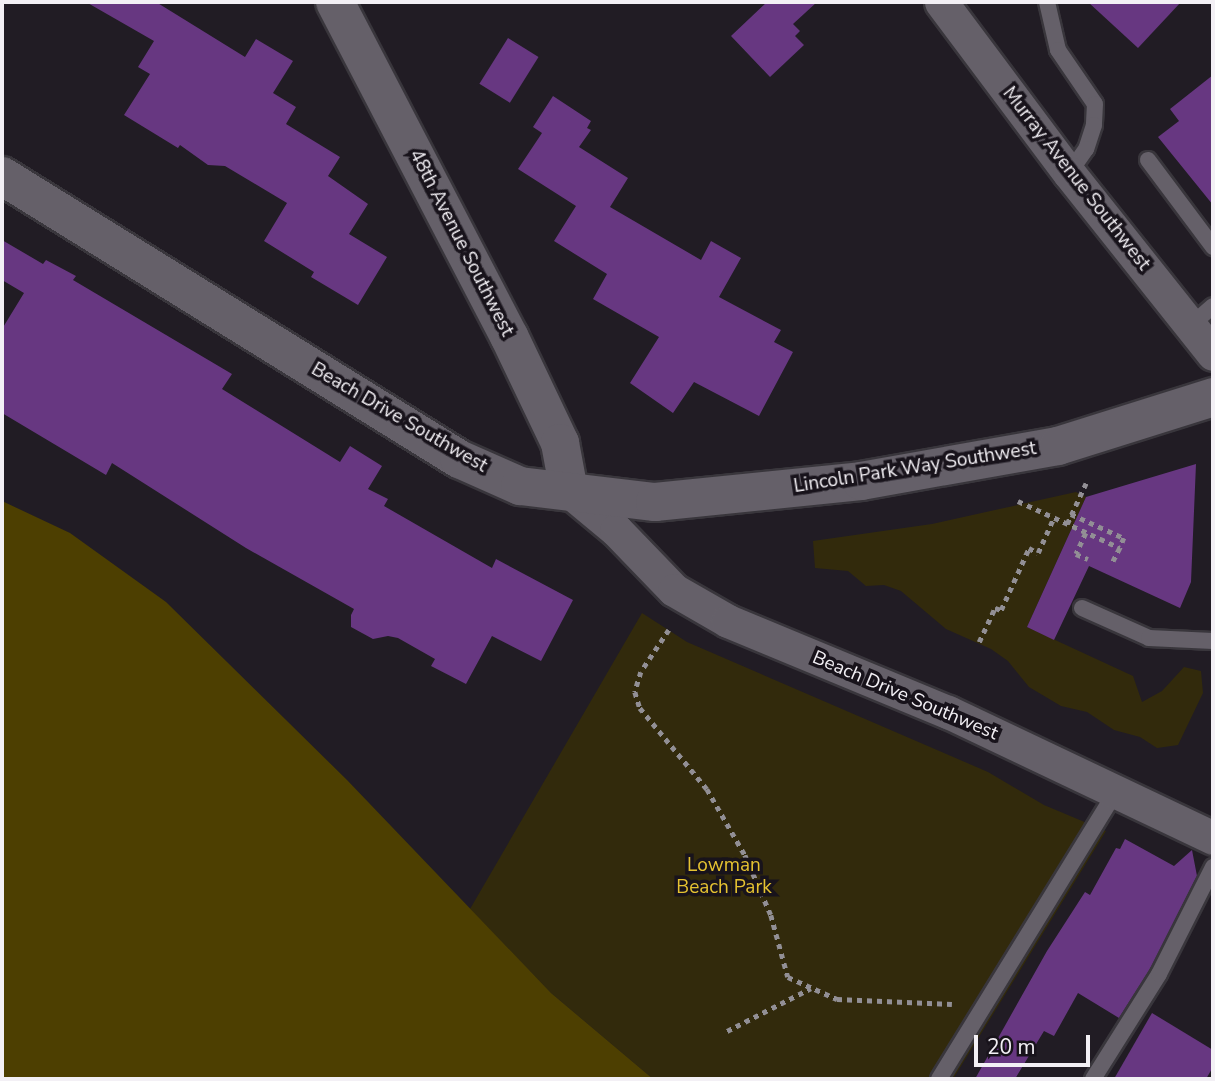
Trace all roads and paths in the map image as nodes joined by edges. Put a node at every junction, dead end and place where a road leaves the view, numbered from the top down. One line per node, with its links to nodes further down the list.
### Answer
1 (335, 2): 12 (main road, 48th Avenue Southwest)
2 (941, 2): 5 (street, Murray Avenue Southwest)
3 (1047, 2): 5 (lane)
4 (1148, 160): 7 (lane)
5 (1069, 173): 8 (street, Murray Avenue Southwest)
6 (2, 176): 12 (main road, Beach Drive Southwest)
7 (1213, 247)
8 (1202, 316): 9 (street, Murray Avenue Southwest)
9 (1213, 354)
10 (1213, 397): 12 (main road, Lincoln Park Way Southwest)
11 (1086, 483): 14 (path)
12 (569, 491): 25 (street, Beach Drive Southwest)
13 (1018, 501): 15 (path)
14 (1071, 514): 16 (path); 18 (path)
15 (1054, 517): 16 (path); 24 (path)
16 (1067, 524): 17 (path)
17 (1087, 533): 18 (path); 19 (path)
18 (1120, 548): 20 (path)
19 (1088, 559)
20 (1113, 562)
21 (1082, 608): 23 (lane)
22 (671, 626): 28 (path)
23 (1213, 641)
24 (979, 642)
25 (1115, 793): 26 (street, Beach Drive Southwest); 29 (lane)
26 (1213, 838)
27 (1213, 867): 32 (lane)
28 (812, 988): 29 (path); 30 (path)
29 (984, 1004): 31 (lane)
30 (727, 1031)
31 (939, 1079)
32 (1093, 1079)

